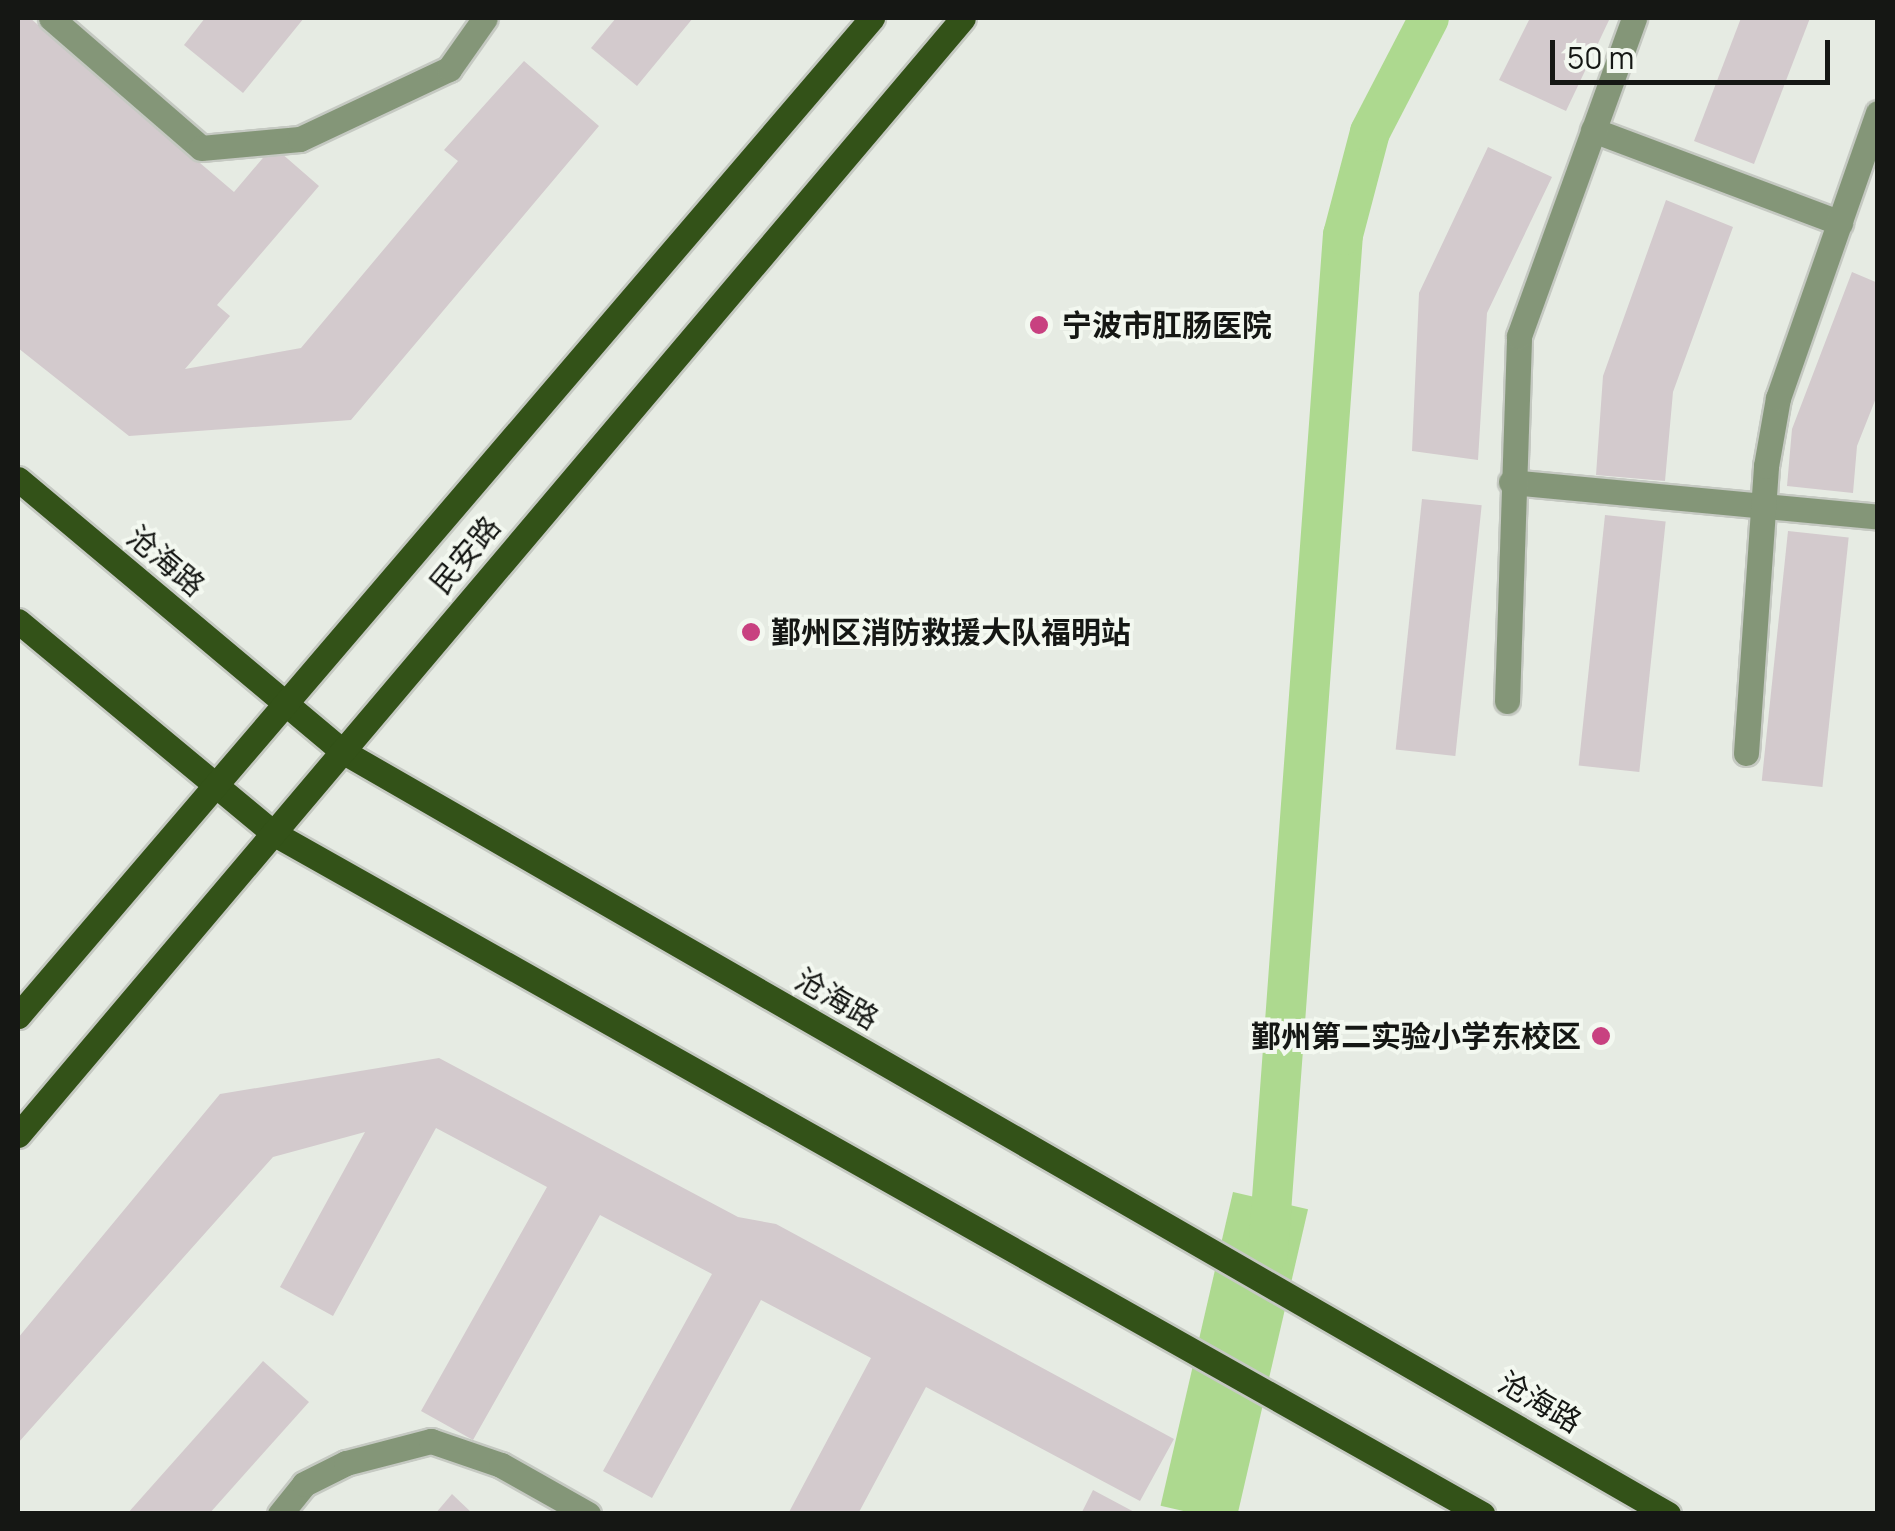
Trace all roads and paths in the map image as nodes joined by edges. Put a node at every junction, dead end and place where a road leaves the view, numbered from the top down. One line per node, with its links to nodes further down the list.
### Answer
1 (51, 18): 2 (lane)
2 (486, 18)
3 (872, 18): 15 (main road, 民安路)
4 (963, 18): 16 (main road, 民安路)
5 (1634, 18): 7 (lane)
6 (1878, 113): 8 (lane)
7 (1593, 130): 8 (lane); 10 (lane)
8 (1840, 223): 11 (lane)
9 (18, 479): 15 (main road, 沧海路)
10 (1511, 482): 11 (lane); 14 (lane)
11 (1768, 504): 12 (lane); 17 (lane)
12 (1878, 517)
13 (18, 621): 18 (main road)
14 (1507, 701)
15 (285, 703): 16 (main road, 沧海路); 18 (main road, 民安路)
16 (342, 751): 19 (main road, 民安路); 25 (main road, 沧海路)
17 (1746, 752)
18 (212, 788): 19 (main road); 20 (main road, 民安路)
19 (273, 833): 21 (main road, 民安路); 24 (main road)
20 (18, 1016)
21 (18, 1135)
22 (280, 1514): 23 (lane)
23 (588, 1514)
24 (1482, 1514)
25 (1668, 1514)

